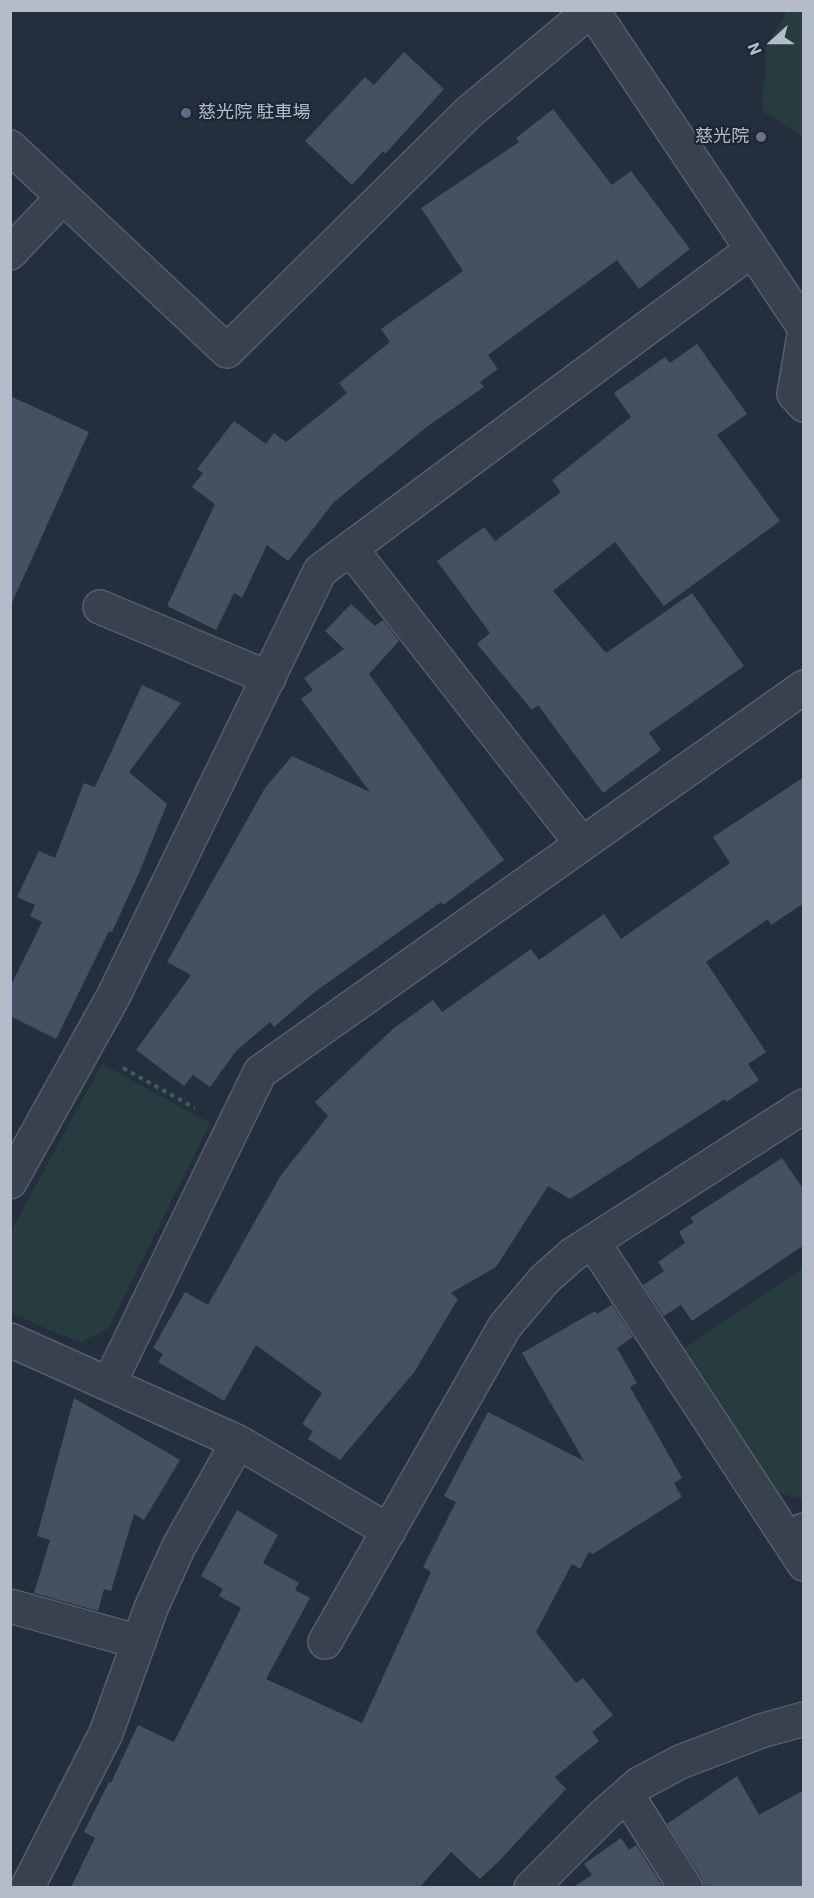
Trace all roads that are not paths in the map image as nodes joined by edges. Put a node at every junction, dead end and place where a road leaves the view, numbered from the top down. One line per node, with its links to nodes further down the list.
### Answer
1 (591, 10): 3 (street); 4 (street)
2 (10, 147): 3 (street)
3 (63, 197): 5 (street)
4 (752, 250): 6 (street); 9 (street)
5 (10, 253)
6 (804, 327)
7 (804, 335): 8 (street)
8 (804, 405)
9 (351, 549): 11 (street); 13 (street)
10 (100, 607): 11 (street)
11 (269, 678): 15 (street)
12 (804, 687): 13 (street)
13 (582, 844): 18 (street)
14 (804, 1106): 16 (street)
15 (10, 1182)
16 (593, 1242): 20 (street); 21 (street)
17 (10, 1340): 18 (street)
18 (108, 1384): 19 (street)
19 (238, 1442): 20 (street); 23 (street)
20 (389, 1531): 24 (street)
21 (799, 1545)
22 (10, 1606): 23 (street)
23 (139, 1642): 27 (street)
24 (325, 1642)
25 (804, 1719): 26 (street)
26 (627, 1795): 28 (street); 29 (street)
27 (27, 1887)
28 (531, 1887)
29 (686, 1887)

